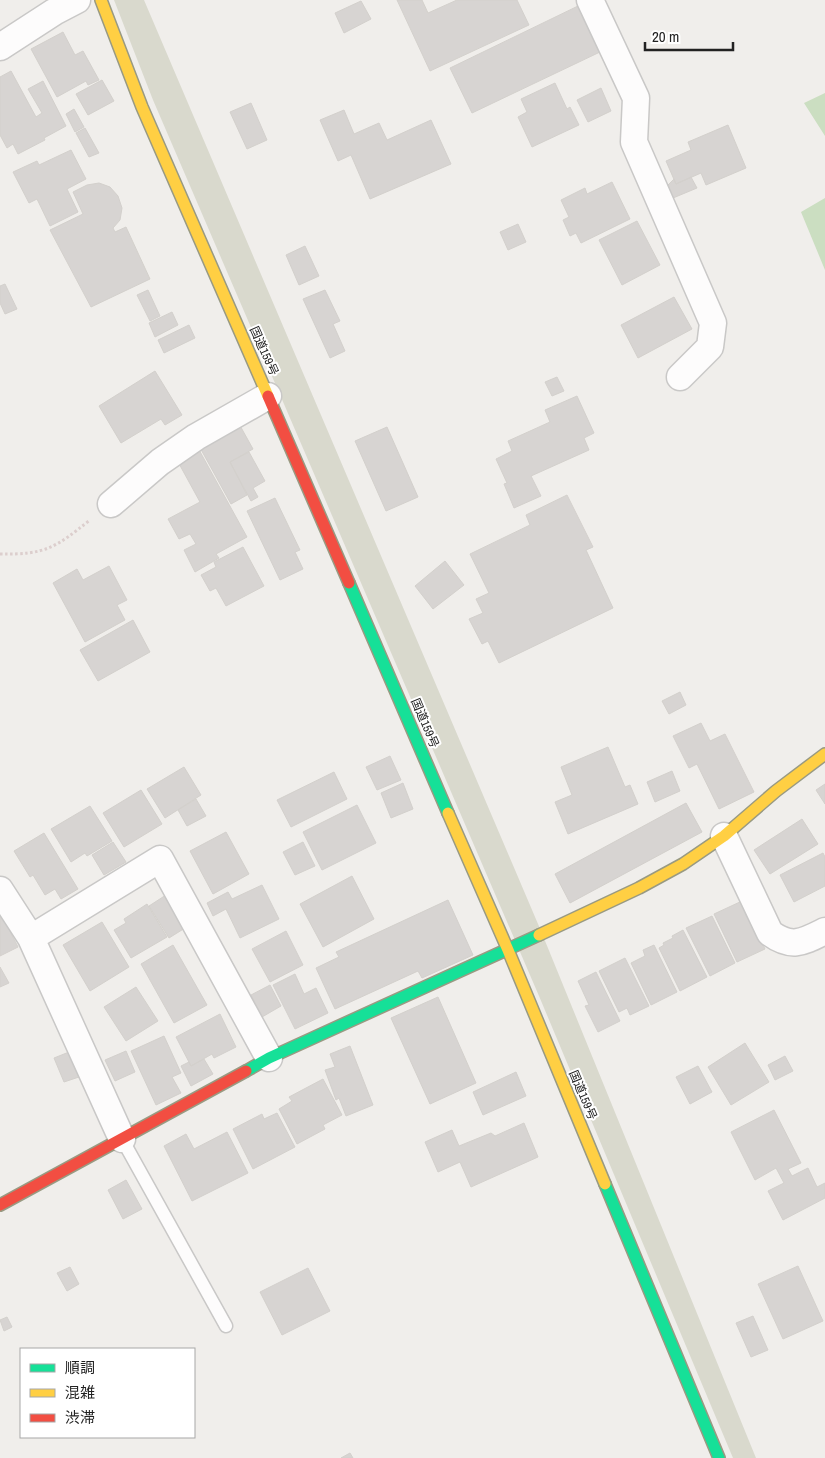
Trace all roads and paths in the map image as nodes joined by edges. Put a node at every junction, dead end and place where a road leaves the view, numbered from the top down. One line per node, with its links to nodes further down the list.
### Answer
1 (77, 0): 4 (street)
2 (101, 0): 6 (main road, 国道159号)
3 (590, 0): 5 (street)
4 (0, 47)
5 (680, 377)
6 (268, 396): 7 (street); 14 (main road, 国道159号)
7 (110, 504): 8 (path)
8 (0, 554)
9 (825, 754): 10 (main road)
10 (724, 836): 12 (street); 14 (main road)
11 (0, 890): 13 (street)
12 (825, 931)
13 (31, 938): 15 (street); 16 (street)
14 (508, 950): 15 (main road); 19 (main road, 国道159号)
15 (269, 1058): 16 (main road)
16 (122, 1139): 17 (main road); 18 (lane)
17 (0, 1204)
18 (226, 1326)
19 (719, 1458)

